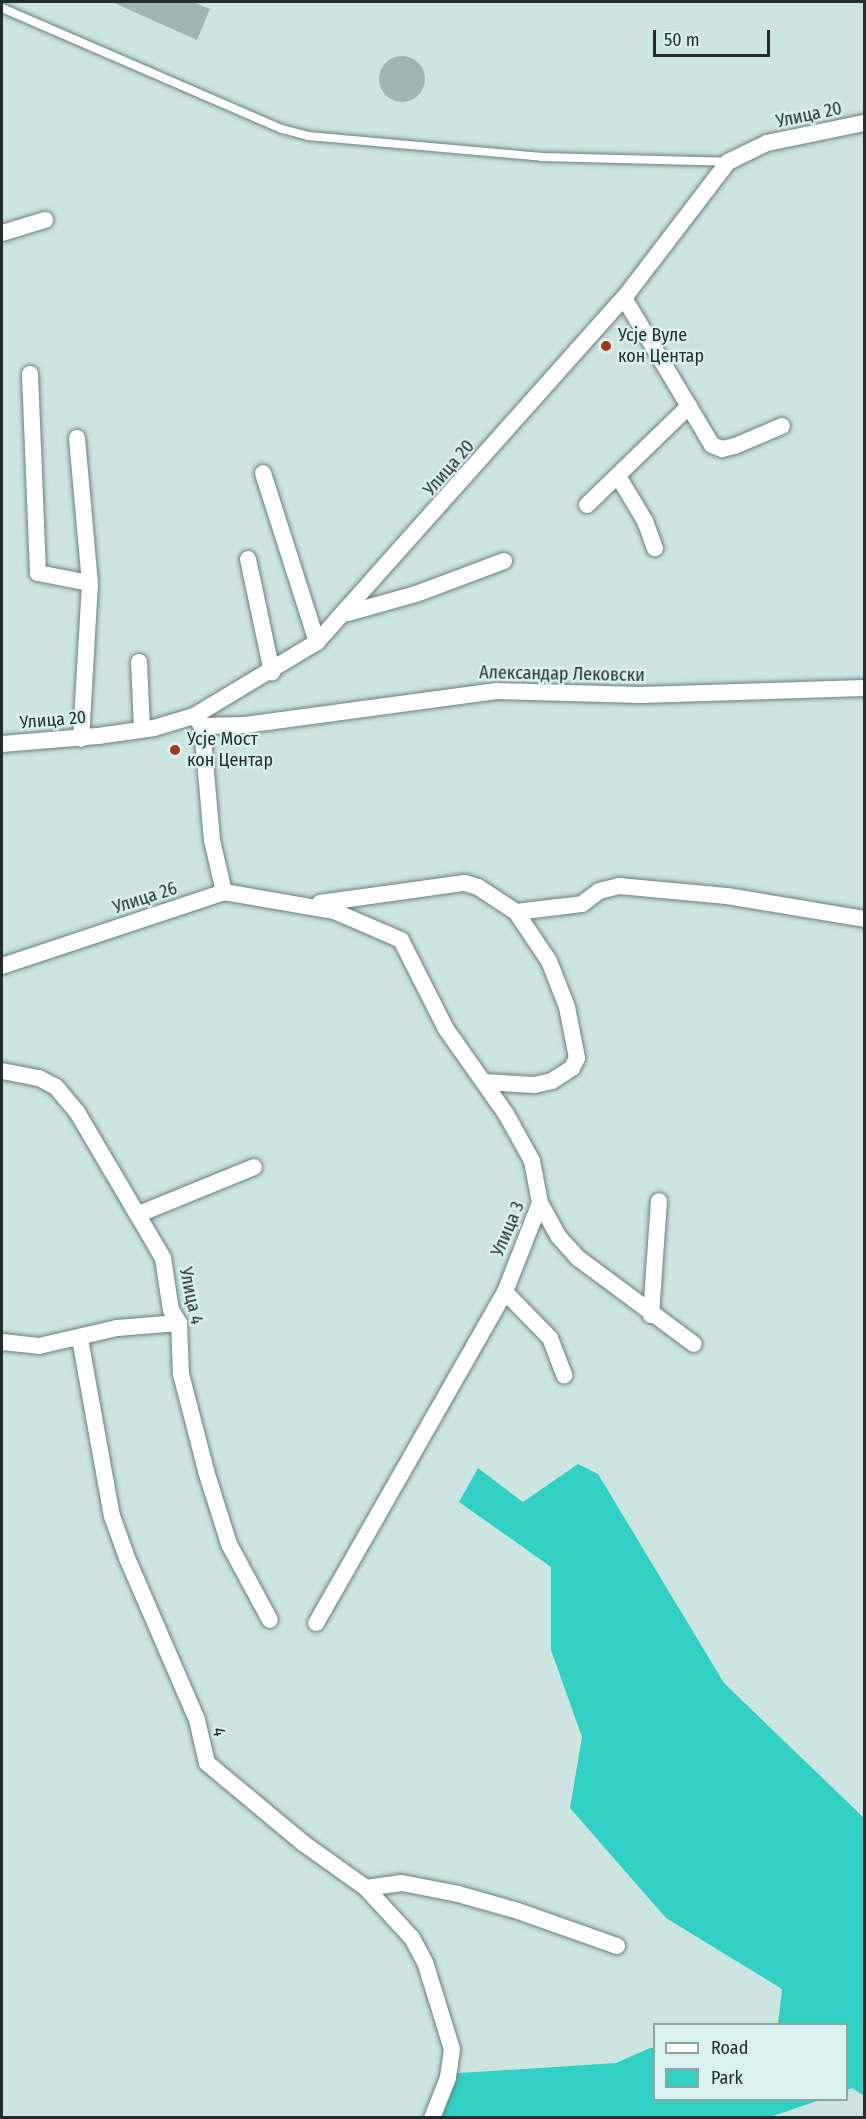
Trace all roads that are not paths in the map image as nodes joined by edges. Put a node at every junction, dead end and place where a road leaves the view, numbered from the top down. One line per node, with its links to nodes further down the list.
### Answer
1 (2, 8): 3 (lane)
2 (864, 123): 3 (street, Улица 20)
3 (728, 162): 6 (street, Улица 20)
4 (45, 220): 5 (street)
5 (2, 233)
6 (624, 298): 8 (street); 18 (street, Улица 20)
7 (30, 374): 17 (street)
8 (689, 406): 9 (street); 12 (street)
9 (782, 426)
10 (77, 438): 17 (street)
11 (263, 473): 19 (street)
12 (618, 476): 13 (street); 14 (street)
13 (587, 506)
14 (655, 548)
15 (248, 559): 21 (street)
16 (504, 561): 18 (street)
17 (90, 583): 25 (street)
18 (347, 613): 19 (street, Улица 20)
19 (318, 642): 21 (street, Улица 20)
20 (139, 662): 24 (street)
21 (272, 672): 23 (street, Улица 20)
22 (864, 688): 23 (street, Александар Лековски)
23 (198, 721): 24 (street, Улица 20); 27 (street)
24 (142, 729): 25 (street, Улица 20)
25 (81, 738): 26 (street, Улица 20)
26 (2, 744)
27 (224, 892): 28 (street, Улица 26); 31 (street, Улица 26)
28 (304, 904): 29 (street); 33 (street, Улица 3)
29 (516, 912): 30 (street); 33 (street)
30 (864, 919)
31 (2, 966)
32 (2, 1071): 37 (street, Улица 4)
33 (484, 1082): 36 (street, Улица 3)
34 (254, 1167): 37 (street)
35 (659, 1202): 39 (street)
36 (540, 1203): 38 (street, Улица 3); 39 (street)
37 (139, 1214): 40 (street, Улица 4)
38 (505, 1292): 44 (street); 46 (street, Улица 3)
39 (651, 1314): 43 (street)
40 (179, 1323): 41 (street); 45 (street, Улица 4)
41 (80, 1339): 42 (street); 47 (street, 4)
42 (2, 1342)
43 (694, 1344)
44 (564, 1375)
45 (270, 1620)
46 (316, 1623)
47 (366, 1888): 48 (street); 49 (street, 4)
48 (617, 1946)
49 (432, 2118)

